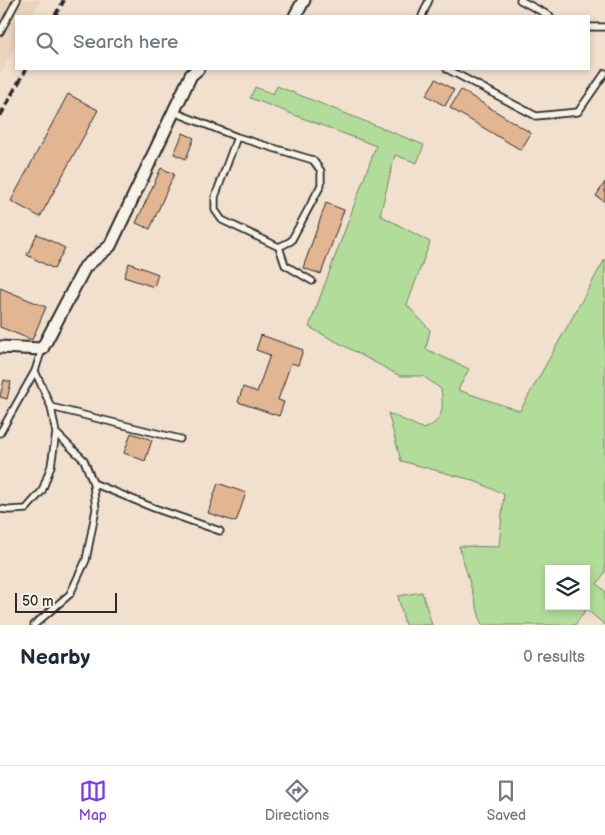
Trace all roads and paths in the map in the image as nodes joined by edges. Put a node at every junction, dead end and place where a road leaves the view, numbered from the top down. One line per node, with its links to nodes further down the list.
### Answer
1 (17, 0): 10 (lane)
2 (304, 0): 5 (street)
3 (429, 0): 6 (lane)
4 (520, 0): 7 (lane)
5 (296, 15)
6 (422, 15)
7 (548, 15)
8 (590, 27): 9 (lane)
9 (605, 27)
10 (0, 32)
11 (197, 70): 14 (street)
12 (449, 70): 13 (lane)
13 (605, 73)
14 (174, 112): 15 (lane); 19 (street)
15 (237, 137): 16 (lane); 16 (lane)
16 (280, 247): 17 (lane)
17 (312, 281)
18 (0, 346): 19 (street)
19 (42, 349): 20 (lane)
20 (35, 371): 21 (lane); 22 (lane)
21 (51, 407): 23 (lane); 24 (lane)
22 (0, 433)
23 (56, 433): 25 (lane); 26 (lane)
24 (180, 440)
25 (93, 483): 27 (lane); 28 (lane)
26 (0, 509)
27 (220, 531)
28 (34, 625)

